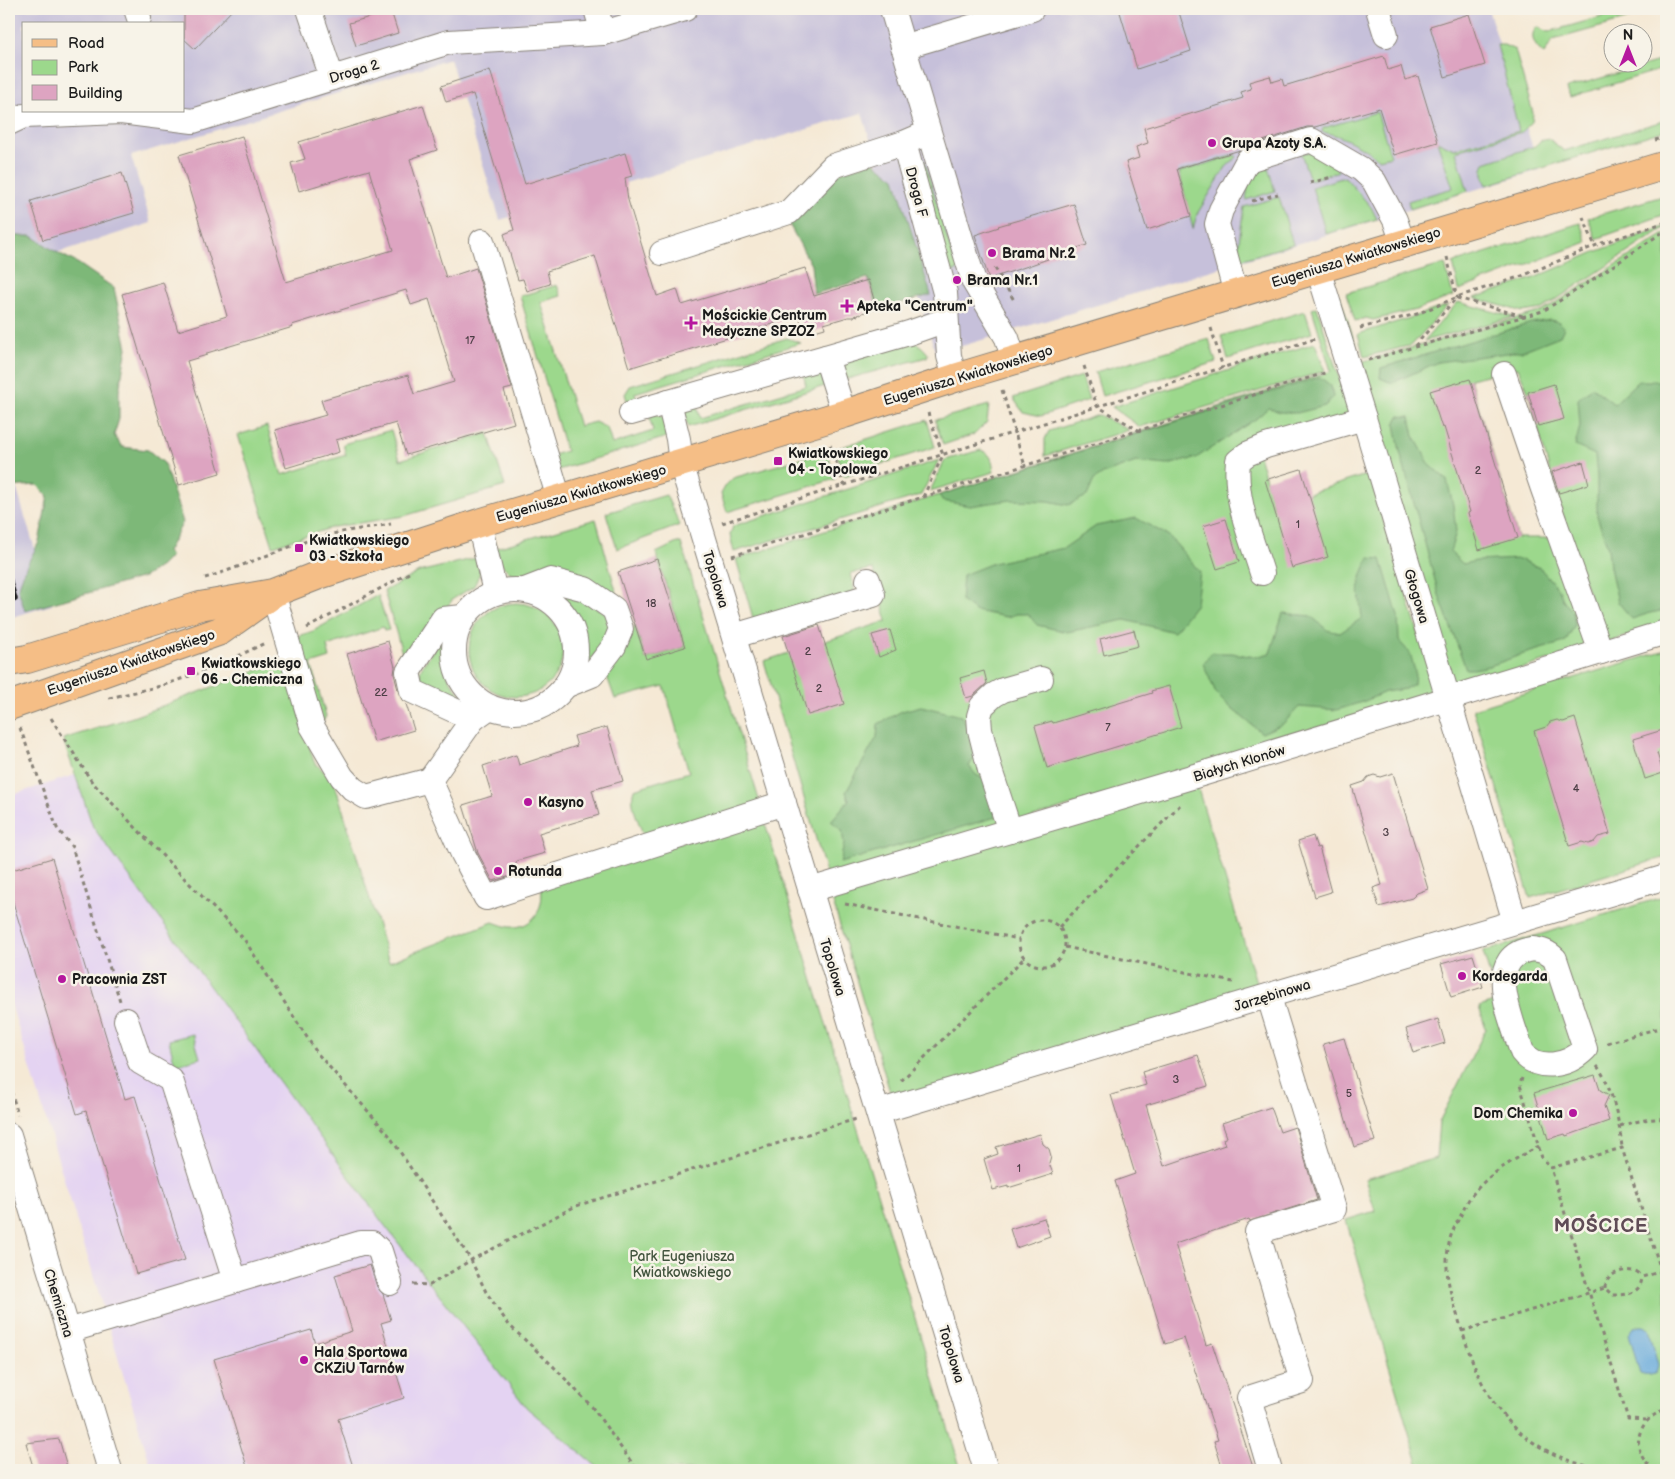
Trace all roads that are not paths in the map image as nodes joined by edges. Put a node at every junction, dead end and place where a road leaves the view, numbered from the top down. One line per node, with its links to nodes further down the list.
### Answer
1 (309, 9): 10 (street)
2 (596, 9): 7 (street)
3 (685, 9): 7 (street, Droga 2)
4 (892, 9): 9 (street, Droga F)
5 (1032, 9): 9 (street)
6 (1378, 9): 8 (street)
7 (604, 33): 10 (street, Droga 2)
8 (1386, 35)
9 (903, 46): 12 (street, Droga F)
10 (332, 78): 11 (street, Droga 2)
11 (16, 119)
12 (929, 131): 13 (street); 22 (street, Droga F)
13 (904, 143): 17 (street); 20 (street, Droga F)
14 (1666, 165): 16 (main road, Eugeniusza Kwiatkowskiego)
15 (482, 241): 30 (street)
16 (1403, 243): 18 (main road, Eugeniusza Kwiatkowskiego); 19 (street)
17 (662, 253)
18 (1318, 269): 19 (main road, Eugeniusza Kwiatkowskiego); 28 (street, Głogowa)
19 (1236, 294): 22 (main road, Eugeniusza Kwiatkowskiego)
20 (946, 320): 21 (street); 24 (street, Droga F)
21 (826, 357): 25 (street); 27 (street)
22 (1014, 361): 24 (main road, Eugeniusza Kwiatkowskiego)
23 (1504, 374): 40 (street)
24 (955, 378): 27 (main road, Eugeniusza Kwiatkowskiego)
25 (669, 402): 26 (street); 29 (street, Topolowa)
26 (631, 413)
27 (844, 414): 29 (main road, Eugeniusza Kwiatkowskiego)
28 (1364, 418): 32 (street); 44 (street, Głogowa)
29 (681, 463): 30 (main road, Eugeniusza Kwiatkowskiego); 39 (street, Topolowa)
30 (559, 499): 31 (main road, Eugeniusza Kwiatkowskiego)
31 (479, 523): 35 (street); 36 (main road, Eugeniusza Kwiatkowskiego)
32 (1262, 573)
33 (868, 580): 39 (street)
34 (525, 590): 35 (street); 43 (street); 43 (street)
35 (495, 592): 37 (street)
36 (273, 593): 41 (main road, Eugeniusza Kwiatkowskiego); 46 (main road, Eugeniusza Kwiatkowskiego); 47 (street)
37 (463, 617): 45 (street); 45 (street)
38 (1666, 632): 40 (street, Białych Klonów)
39 (734, 636): 48 (street, Topolowa)
40 (1601, 652): 44 (street, Białych Klonów)
41 (9, 662)
42 (1042, 679): 49 (street)
43 (565, 686): 45 (street)
44 (1448, 699): 49 (street, Białych Klonów); 52 (street, Głogowa)
45 (481, 713): 47 (street)
46 (14, 717)
47 (430, 780): 48 (street)
48 (784, 804): 51 (street, Topolowa)
49 (1010, 831): 51 (street, Białych Klonów)
50 (1666, 877): 52 (street, Jarzębinowa)
51 (810, 890): 56 (street, Topolowa)
52 (1515, 922): 53 (street, Jarzębinowa)
53 (1260, 999): 56 (street, Jarzębinowa); 63 (street)
54 (126, 1020): 58 (street)
55 (1528, 1058): 55 (street)
56 (878, 1112): 62 (street, Topolowa)
57 (9, 1135): 60 (street, Chemiczna)
58 (235, 1281): 59 (street); 60 (street)
59 (390, 1283)
60 (68, 1331): 61 (street, Chemiczna)
61 (110, 1470)
62 (986, 1470)
63 (1270, 1470)

